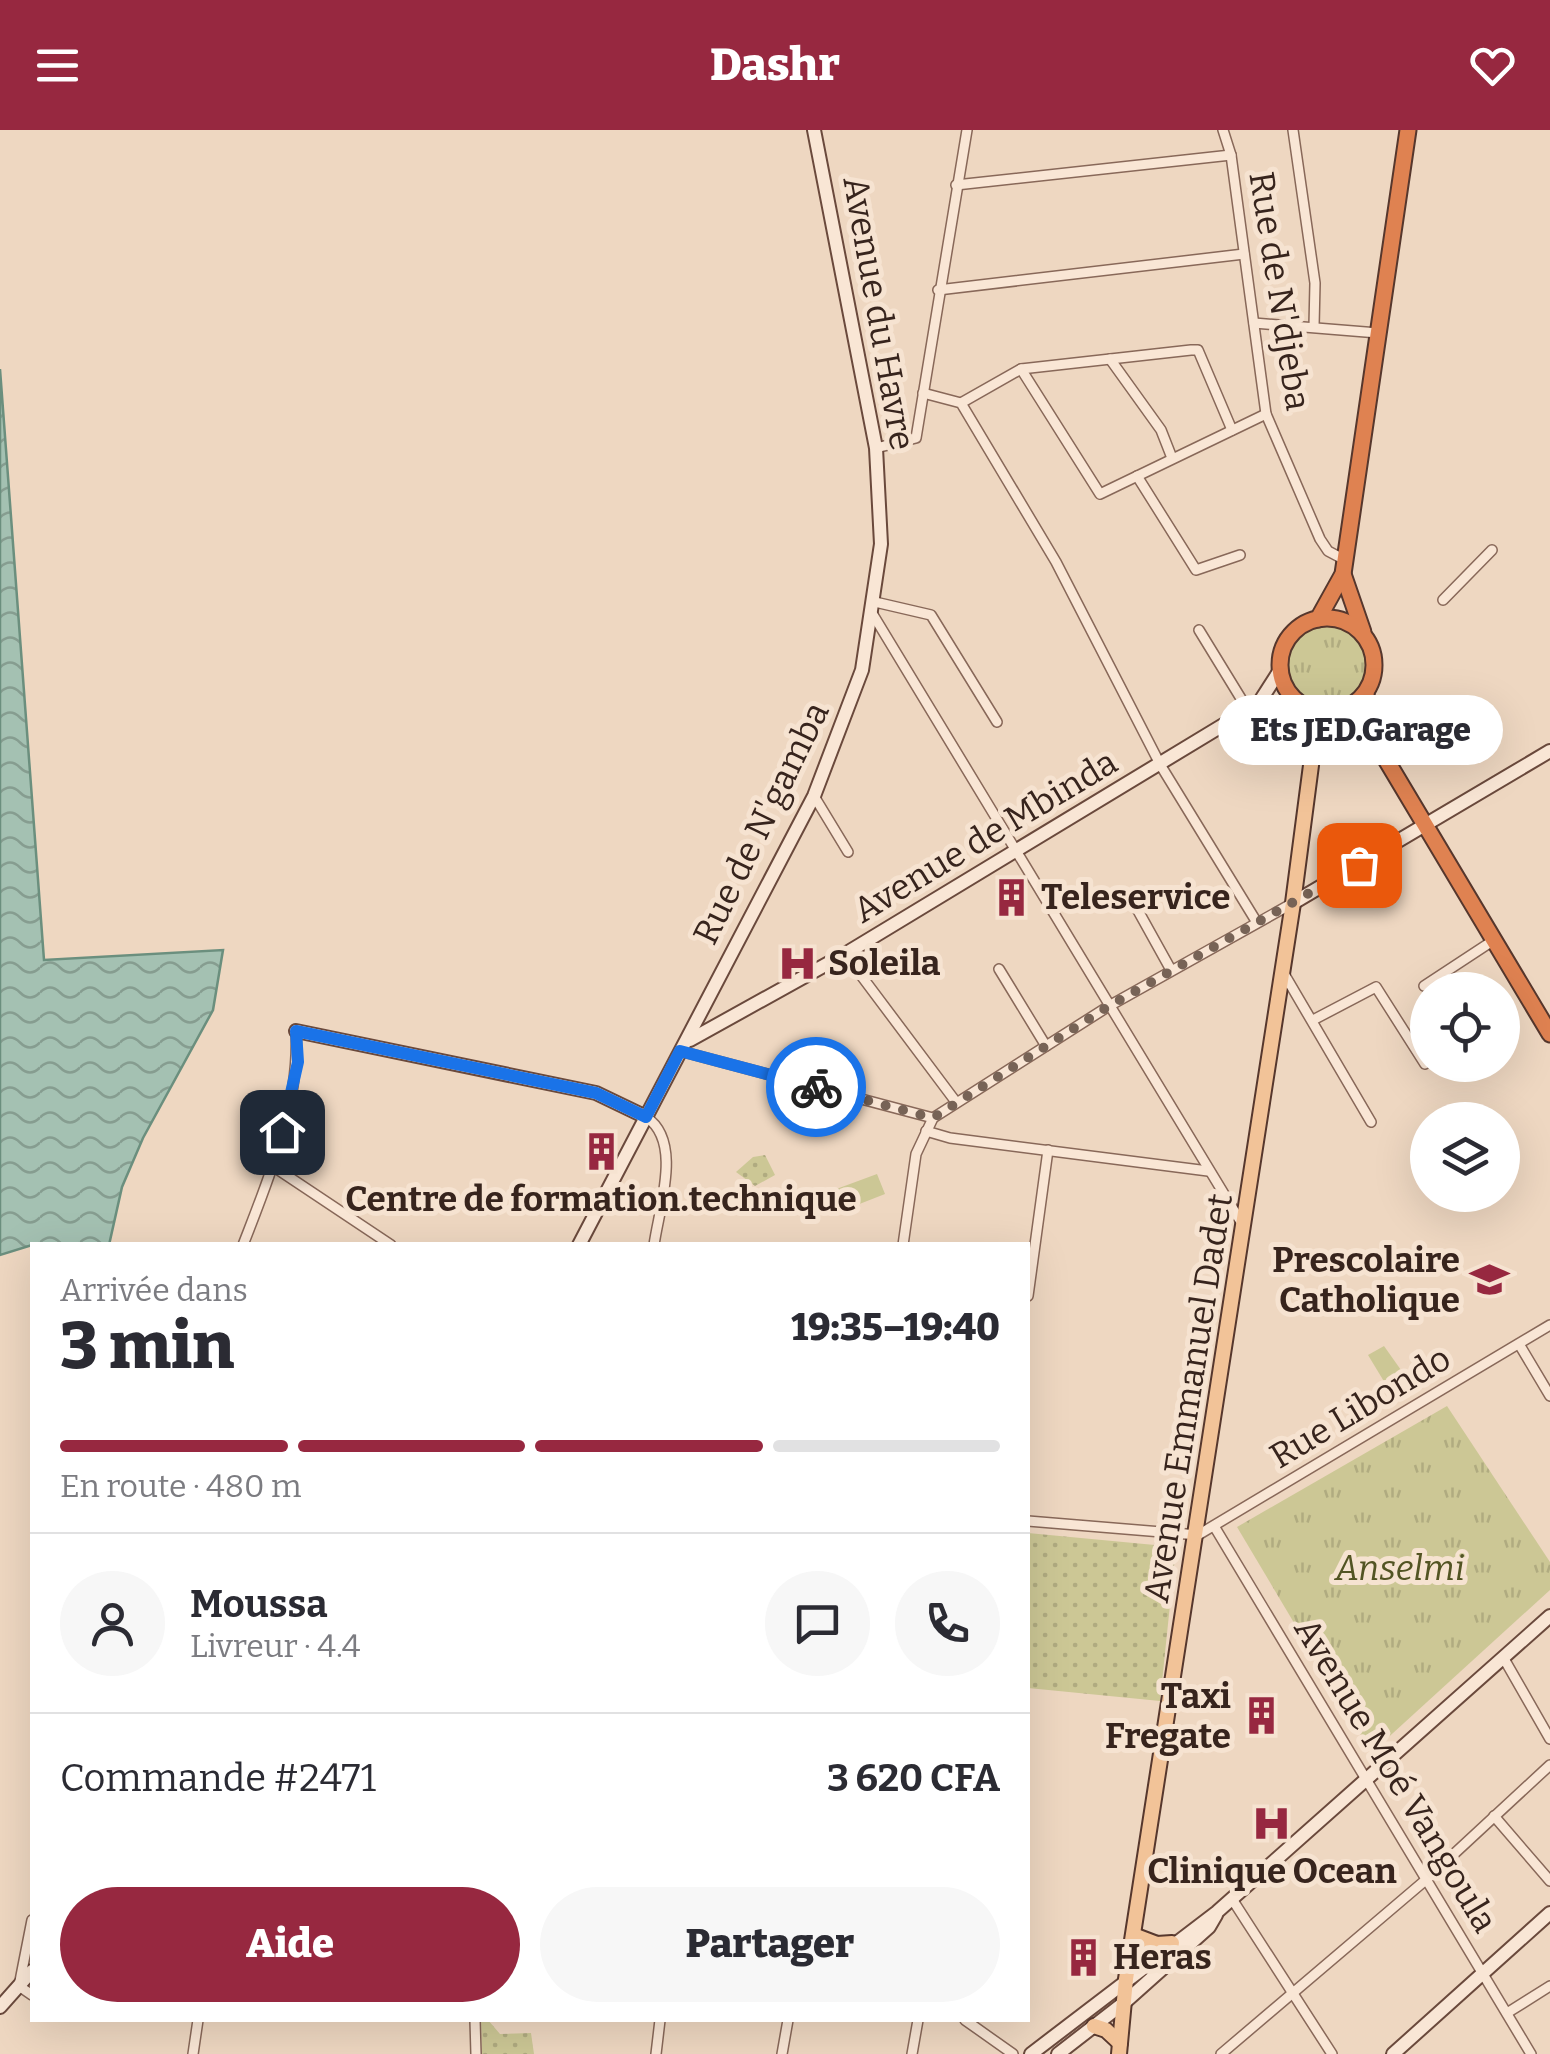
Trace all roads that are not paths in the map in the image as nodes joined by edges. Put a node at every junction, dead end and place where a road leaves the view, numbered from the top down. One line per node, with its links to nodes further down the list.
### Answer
1 (814, 130): 19 (street, Avenue du Havre)
2 (967, 130): 7 (street)
3 (1224, 130): 6 (street, Rue de N'djeba)
4 (1293, 130): 11 (street)
5 (1408, 130): 12 (highway)
6 (1231, 155): 7 (street); 8 (street, Rue de N'djeba)
7 (956, 185): 9 (street)
8 (1244, 254): 9 (street); 10 (street, Rue de N'djeba)
9 (938, 290): 15 (street)
10 (1254, 323): 11 (street); 17 (street, Rue de N'djeba)
11 (1314, 326): 12 (street)
12 (1378, 333): 25 (highway)
13 (1110, 358): 14 (street); 18 (street); 20 (street)
14 (1021, 369): 16 (street); 21 (street)
15 (923, 393): 16 (street); 19 (street)
16 (961, 403): 40 (street)
17 (1266, 414): 18 (street); 25 (street, Rue de N'djeba)
18 (1232, 430): 20 (street)
19 (876, 448): 22 (street, Avenue du Havre)
20 (1172, 458): 21 (street)
21 (1138, 476): 24 (street)
22 (879, 507): 27 (street, Rue de N'gamba)
23 (1492, 550): 26 (street)
24 (1240, 555)
25 (1344, 567): 28 (highway); 30 (highway)
26 (1443, 600)
27 (874, 608): 36 (street); 41 (street, Rue de N'gamba); 44 (street)
28 (1318, 619): 30 (highway); 31 (highway)
29 (1199, 630): 34 (street)
30 (1363, 634): 32 (highway)
31 (1280, 670): 33 (highway); 34 (street, Avenue de Mbinda)
32 (1366, 693): 35 (highway); 37 (highway)
33 (1298, 702): 34 (street, Avenue de Mbinda); 35 (highway); 38 (main road, Avenue Emmanuel Dadet)
34 (1252, 708): 40 (street, Avenue de Mbinda)
35 (1335, 712): 37 (highway); 38 (main road, Avenue Emmanuel Dadet)
36 (997, 722)
37 (1369, 731): 42 (highway)
38 (1313, 750): 45 (main road, Avenue Emmanuel Dadet)
39 (1550, 751): 42 (street)
40 (1161, 766): 44 (street, Avenue de Mbinda); 47 (street)
41 (814, 796): 43 (street); 59 (street, Rue de N'gamba)
42 (1426, 828): 45 (street); 48 (highway)
43 (848, 852)
44 (1017, 852): 49 (street, Avenue de Mbinda); 54 (street)
45 (1293, 903): 47 (street); 52 (main road, Avenue Emmanuel Dadet)
46 (1136, 906): 51 (street)
47 (1256, 921): 51 (street)
48 (1494, 940): 53 (street); 57 (highway)
49 (844, 954): 59 (street, Avenue de Mbinda); 61 (street)
50 (999, 969): 60 (street)
51 (1171, 970): 54 (street)
52 (1283, 972): 55 (street); 69 (main road, Avenue Emmanuel Dadet)
53 (1445, 972)
54 (1109, 1006): 60 (street); 68 (street)
55 (1313, 1020): 58 (street); 64 (street)
56 (296, 1031): 62 (street); 67 (street)
57 (1550, 1034)
58 (1410, 1042)
59 (684, 1046): 62 (street, Rue de N'gamba); 63 (street)
60 (1046, 1046): 61 (street)
61 (956, 1102): 63 (street)
62 (646, 1117): 72 (street, Rue de N'gamba); 73 (street)
63 (933, 1118): 65 (street)
64 (1371, 1122)
65 (926, 1131): 66 (street); 74 (street)
66 (1048, 1150): 68 (street); 75 (street)
67 (274, 1167): 70 (street); 71 (street)
68 (1208, 1171): 69 (street)
69 (1244, 1226): 81 (main road, Avenue Emmanuel Dadet)
70 (244, 1242)
71 (386, 1242)
72 (582, 1242)
73 (654, 1242)
74 (903, 1242)
75 (1030, 1281)
76 (1550, 1325): 77 (street, Rue Libondo)
77 (1519, 1344): 78 (street); 80 (street, Rue Libondo)
78 (1550, 1396)
79 (1030, 1521): 81 (street)
80 (1214, 1526): 81 (street, Rue Libondo); 86 (street, Avenue Moé Vangoula)
81 (1198, 1535): 94 (main road, Avenue Emmanuel Dadet)
82 (1550, 1616): 83 (street)
83 (1504, 1657): 84 (street); 86 (street)
84 (1550, 1738)
85 (1550, 1764): 87 (street)
86 (1365, 1780): 88 (street, Avenue Moé Vangoula); 90 (street)
87 (1494, 1816): 88 (street); 89 (street)
88 (1428, 1878): 97 (street, Avenue Moé Vangoula); 101 (street)
89 (1550, 1880)
90 (1232, 1899): 91 (street); 101 (street)
91 (1218, 1912): 95 (street); 103 (street)
92 (1550, 1913): 97 (street)
93 (30, 1929): 99 (street)
94 (1136, 1936): 95 (main road); 98 (main road, Avenue Emmanuel Dadet)
95 (1172, 1943): 98 (street)
96 (30, 1973): 99 (street)
97 (1484, 1973): 105 (street, Avenue Moé Vangoula); 124 (street)
98 (1126, 1978): 103 (main road, Avenue Emmanuel Dadet); 120 (street)
99 (18, 1986): 102 (street); 104 (street)
100 (1550, 1986): 105 (street)
101 (1292, 1993): 122 (street); 123 (street)
102 (30, 1994)
103 (1126, 2002): 112 (street); 113 (main road, Avenue Emmanuel Dadet)
104 (0, 2006)
105 (1507, 2013): 125 (street, Avenue Moé Vangoula)
106 (198, 2022): 114 (street)
107 (475, 2022): 115 (street)
108 (660, 2022): 116 (street)
109 (788, 2022): 117 (street)
110 (918, 2022): 118 (street)
111 (968, 2022): 119 (street)
112 (1094, 2026): 113 (main road); 121 (street)
113 (1120, 2049)
114 (193, 2054)
115 (476, 2054)
116 (656, 2054)
117 (782, 2054)
118 (912, 2054)
119 (1014, 2054)
120 (1031, 2054)
121 (1058, 2054)
122 (1220, 2054)
123 (1332, 2054)
124 (1393, 2054)
125 (1531, 2054)

